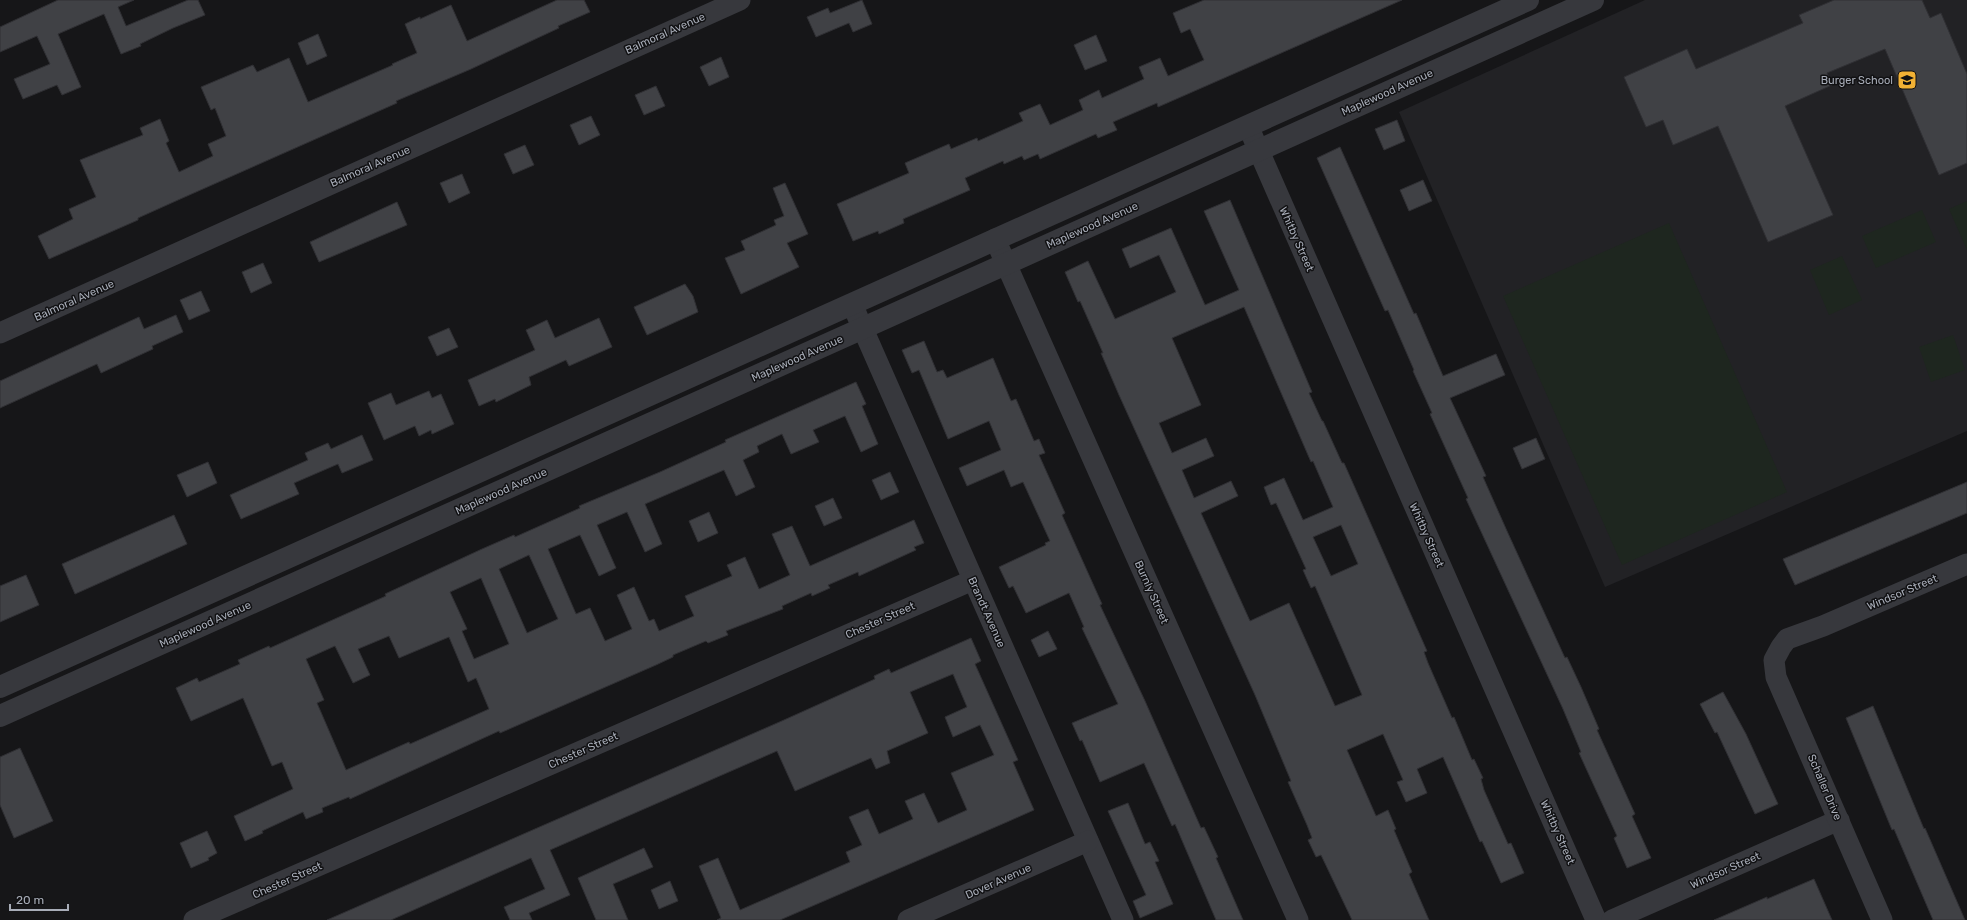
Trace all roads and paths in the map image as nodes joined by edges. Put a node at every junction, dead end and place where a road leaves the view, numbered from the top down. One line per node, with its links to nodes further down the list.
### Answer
1 (1528, 0): 4 (street)
2 (1593, 0): 5 (street, Maplewood Avenue)
3 (732, 2): 10 (street, Balmoral Avenue)
4 (1248, 126): 5 (street, Whitby Street); 6 (street)
5 (1259, 150): 7 (street, Maplewood Avenue); 24 (street, Whitby Street)
6 (995, 240): 7 (street, Burnly Street); 8 (street)
7 (1006, 264): 9 (street, Maplewood Avenue); 23 (street, Burnly Street)
8 (852, 304): 9 (street, Brandt Avenue); 11 (street)
9 (863, 329): 12 (street, Maplewood Avenue); 14 (street, Brandt Avenue)
10 (0, 333)
11 (495, 465): 12 (street); 16 (street)
12 (506, 488): 17 (street, Maplewood Avenue)
13 (1967, 564): 15 (street, Windsor Street)
14 (973, 580): 19 (street, Brandt Avenue); 20 (street, Chester Street)
15 (1777, 654): 18 (street, Schaller Drive)
16 (0, 688)
17 (0, 716)
18 (1839, 820): 25 (street, Windsor Street); 26 (street, Schaller Drive)
19 (1088, 841): 21 (street, Dover Avenue); 22 (street, Brandt Avenue)
20 (194, 920)
21 (908, 920)
22 (1123, 920)
23 (1298, 920)
24 (1596, 920)
25 (1612, 920)
26 (1882, 920)

